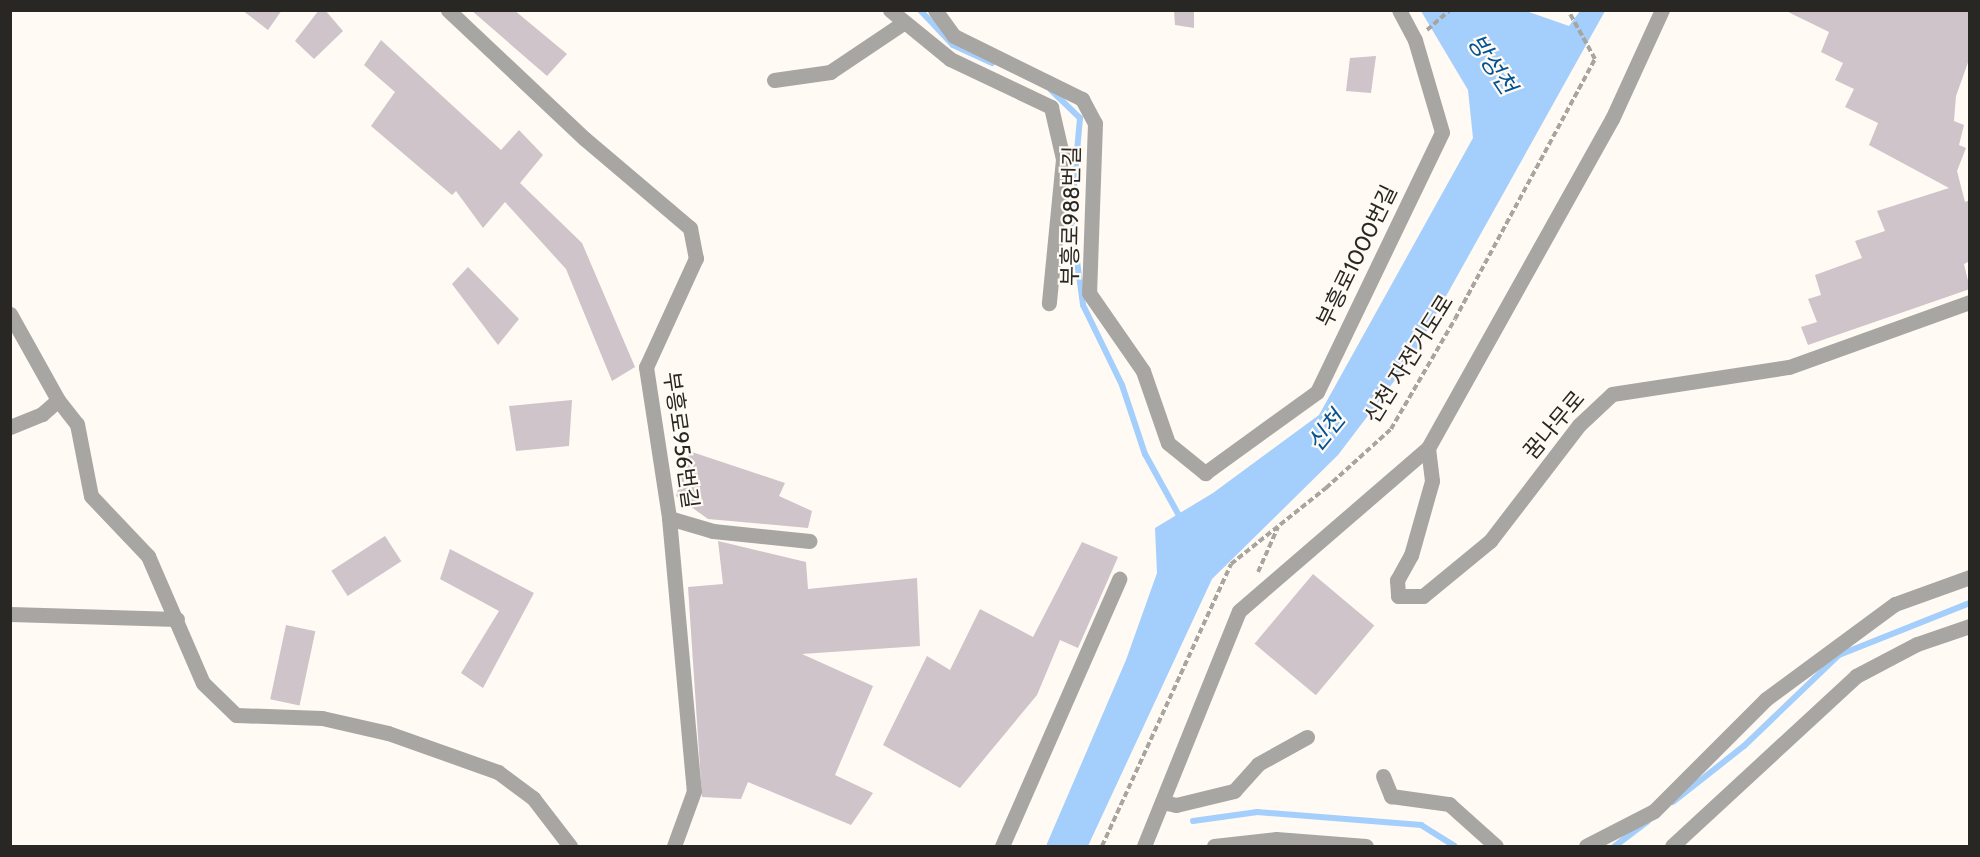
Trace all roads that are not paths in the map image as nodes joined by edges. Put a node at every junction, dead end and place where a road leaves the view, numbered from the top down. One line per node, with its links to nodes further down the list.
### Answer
1 (448, 10): 15 (street, 부흥로956번길)
2 (890, 10): 6 (street)
3 (935, 10): 14 (street, 부흥로988번길)
4 (1399, 10): 14 (street, 부흥로1000번길)
5 (1662, 10): 13 (street)
6 (903, 23): 7 (street); 9 (street)
7 (774, 80)
8 (1970, 302): 13 (street, 꿈나무로)
9 (1049, 303)
10 (10, 314): 11 (street)
11 (58, 400): 12 (street); 20 (street)
12 (10, 427)
13 (1428, 448): 24 (street)
14 (1205, 473)
15 (669, 518): 16 (street); 26 (street, 부흥로956번길)
16 (809, 541)
17 (1970, 577): 32 (street)
18 (1119, 579): 27 (street)
19 (10, 614): 20 (street)
20 (177, 619): 25 (street)
21 (1970, 626): 33 (street)
22 (1307, 737): 24 (street)
23 (1383, 776): 31 (street)
24 (1162, 802): 28 (street)
25 (570, 846)
26 (675, 846)
27 (1002, 846)
28 (1144, 846)
29 (1214, 846): 30 (street)
30 (1366, 846)
31 (1496, 846)
32 (1586, 846)
33 (1672, 846)

